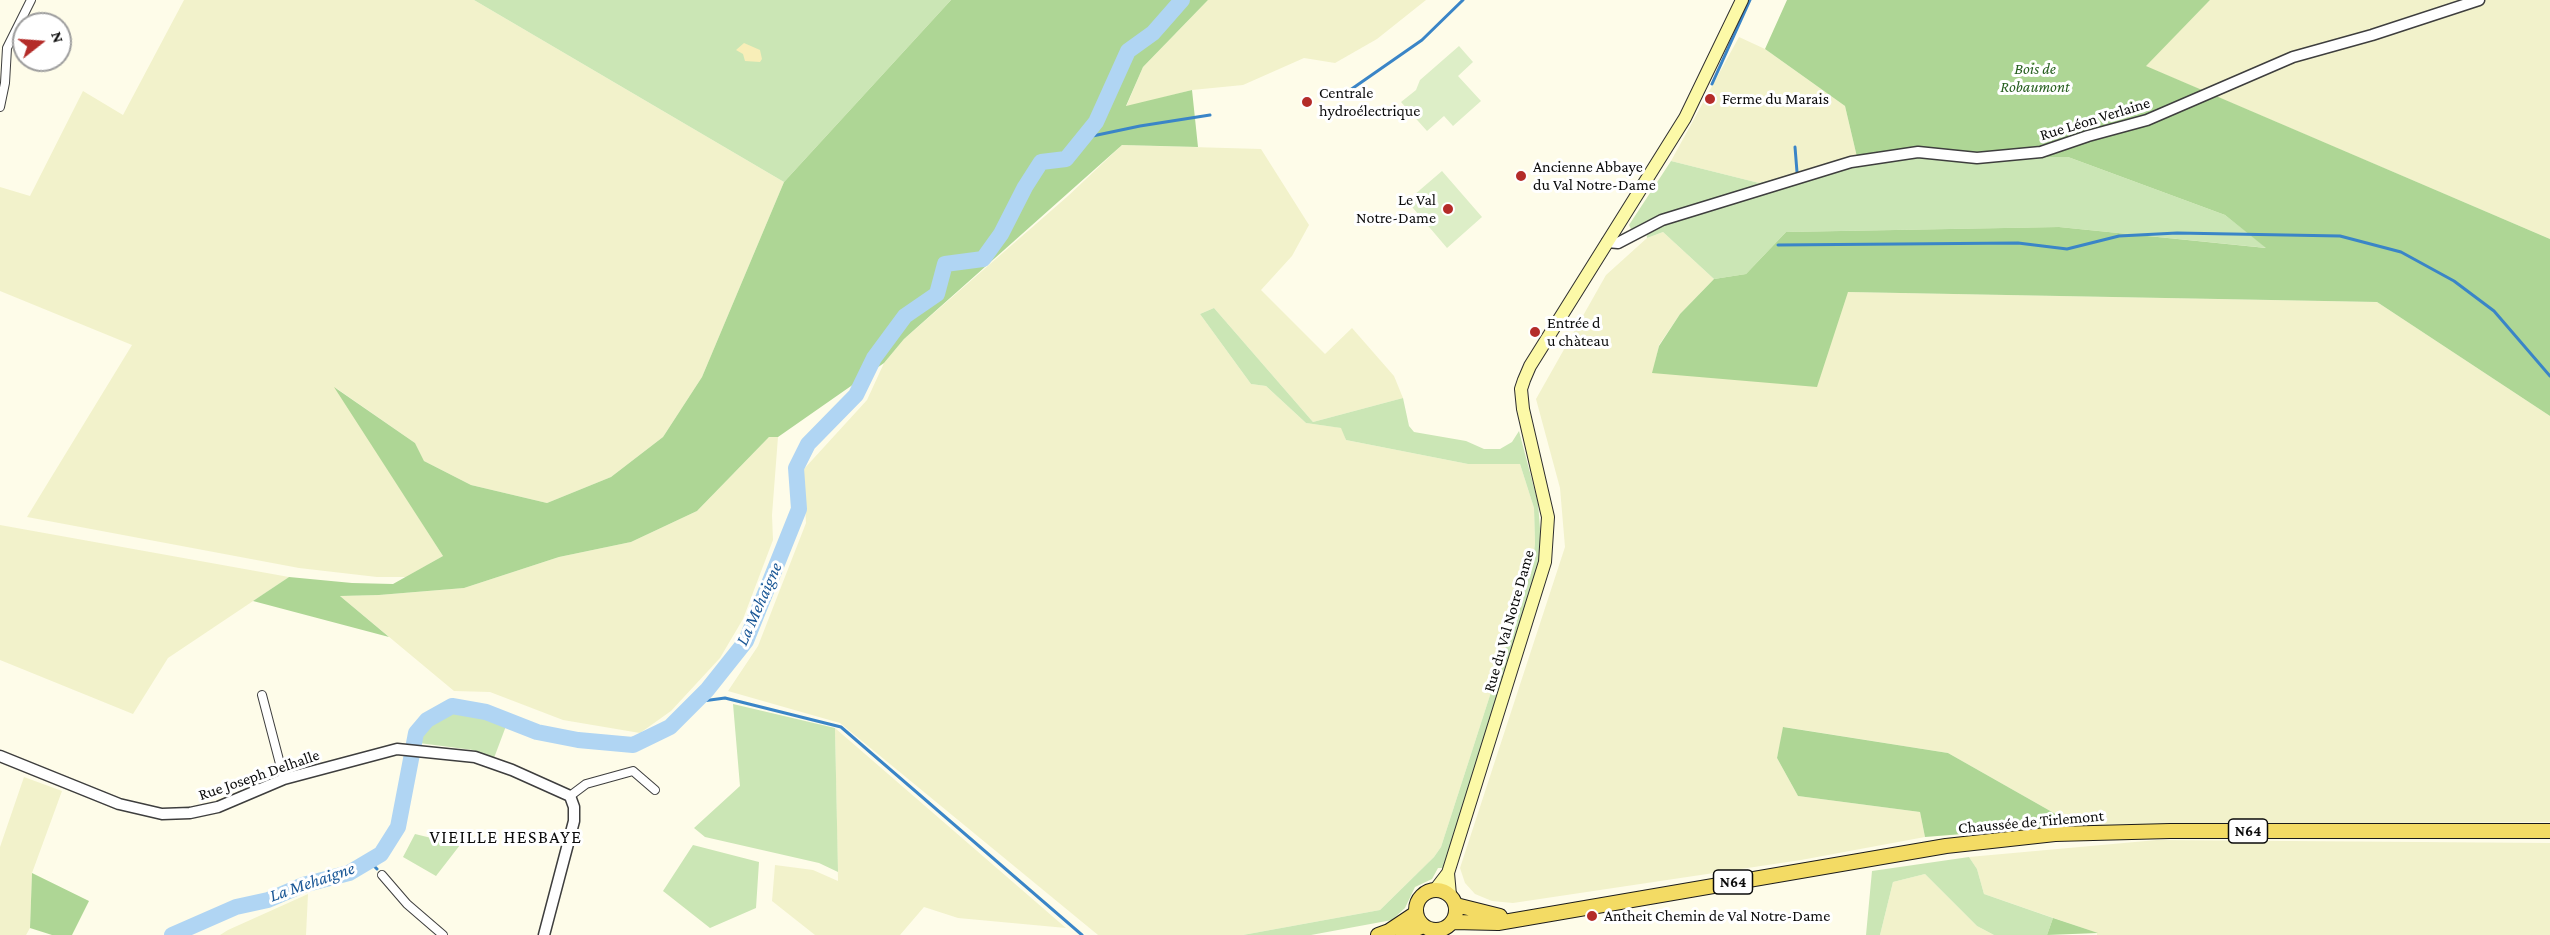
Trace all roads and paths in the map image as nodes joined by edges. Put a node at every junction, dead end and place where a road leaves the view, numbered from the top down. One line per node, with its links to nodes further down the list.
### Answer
1 (31, 0): 5 (street)
2 (1742, 0): 7 (main road, Rue du Val Notre Dame)
3 (2479, 0): 7 (street, Rue Léon Verlaine)
4 (0, 40): 5 (street)
5 (7, 48): 6 (street)
6 (0, 107)
7 (1606, 242): 14 (main road, Rue du Val Notre Dame)
8 (262, 695): 10 (street)
9 (0, 756): 10 (street, Rue Joseph Delhalle)
10 (284, 779): 12 (street, Rue Joseph Delhalle)
11 (655, 790): 12 (street)
12 (570, 796): 23 (street)
13 (2550, 831): 19 (main road, Chaussée de Tirlemont / N64)
14 (1448, 873): 16 (main road, Rue du Val Notre Dame); 17 (main road, Rue du Val Notre Dame)
15 (382, 875): 22 (street)
16 (1435, 890): 17 (main road, Chaussée de Tirlemont / N64); 18 (main road)
17 (1453, 900): 19 (main road, Chaussée de Tirlemont / N64); 20 (main road)
18 (1416, 913): 21 (main road); 24 (main road)
19 (1520, 917): 20 (main road, Chaussée de Tirlemont / N64)
20 (1453, 922): 21 (main road, Chaussée de Tirlemont / N64)
21 (1432, 930): 25 (main road, Chaussée de Tirlemont / N64)
22 (443, 935)
23 (544, 935)
24 (1378, 935)
25 (1403, 935)

